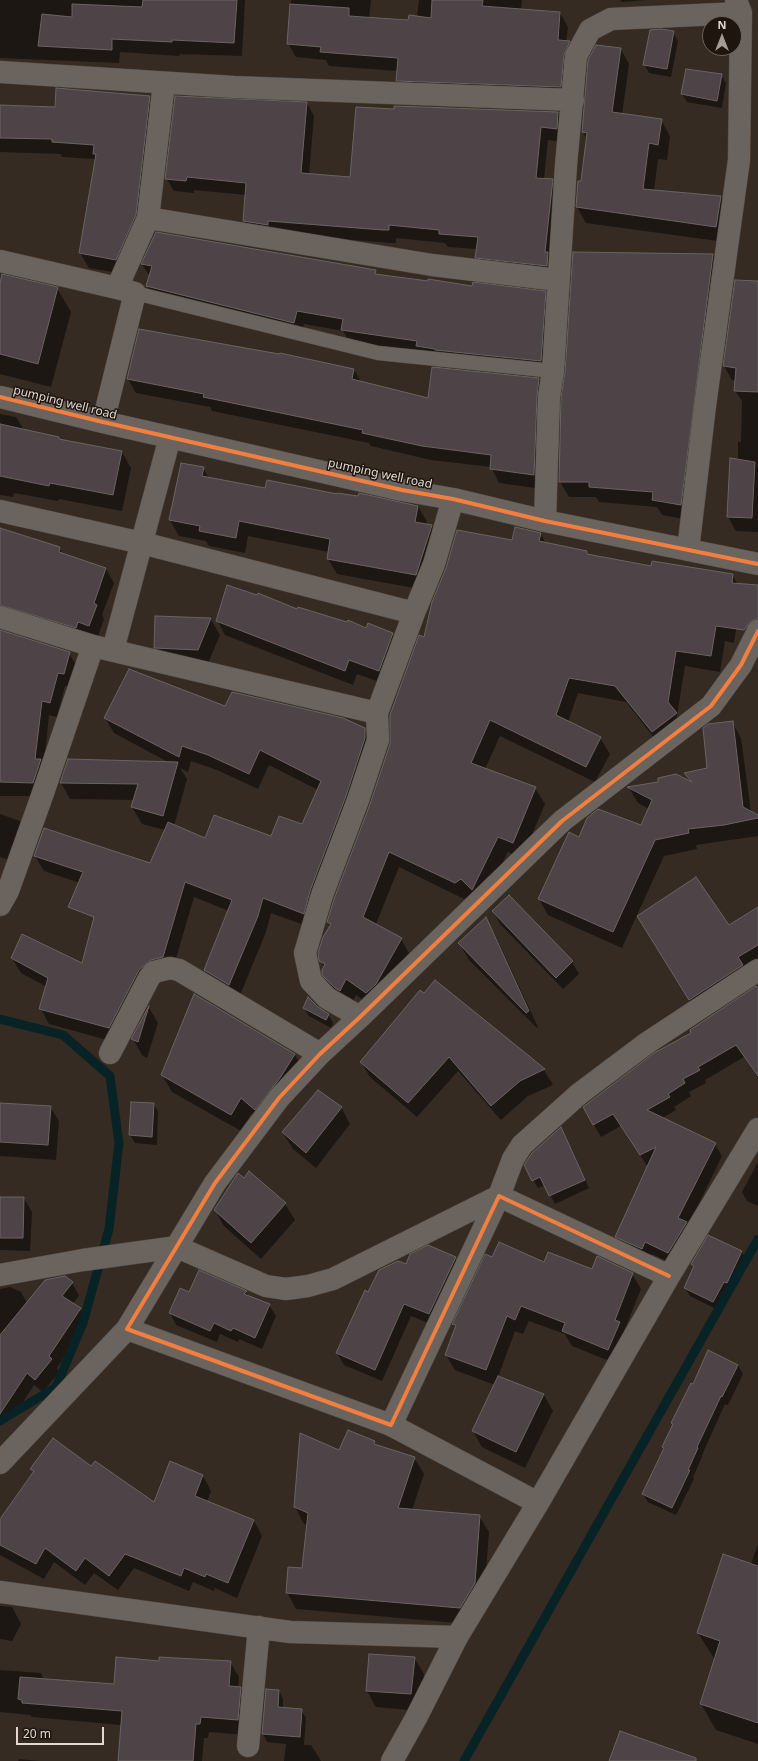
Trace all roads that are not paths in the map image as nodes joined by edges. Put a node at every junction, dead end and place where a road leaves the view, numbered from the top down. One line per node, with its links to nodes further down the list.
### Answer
1 (738, 7): 4 (street); 17 (street)
2 (0, 72): 3 (street)
3 (164, 83): 4 (street); 5 (street)
4 (573, 100): 7 (street)
5 (148, 218): 7 (street); 8 (street)
6 (0, 261): 8 (street)
7 (558, 280): 9 (street)
8 (126, 290): 9 (lane); 11 (street)
9 (553, 371): 15 (street)
10 (0, 397): 11 (street, pumping well road)
11 (103, 422): 12 (street, pumping well road)
12 (170, 438): 13 (street, pumping well road); 16 (street)
13 (454, 499): 15 (street, pumping well road); 19 (street)
14 (0, 511): 16 (street)
15 (545, 521): 17 (street, pumping well road)
16 (142, 543): 19 (street); 22 (street)
17 (688, 550): 18 (street, pumping well road)
18 (758, 564)
19 (414, 613): 23 (street)
20 (0, 617): 22 (street)
21 (758, 631): 26 (street)
22 (103, 648): 23 (street); 24 (street)
23 (377, 713): 26 (street)
24 (3, 895)
25 (758, 970): 30 (street)
26 (360, 1017): 28 (street)
27 (110, 1053): 28 (street)
28 (320, 1054): 31 (street)
29 (758, 1129): 33 (street)
30 (499, 1196): 31 (street); 33 (street); 35 (street)
31 (177, 1247): 32 (street); 34 (street)
32 (0, 1275)
33 (669, 1276): 37 (street)
34 (127, 1329): 35 (street); 36 (street)
35 (391, 1425): 37 (street)
36 (0, 1463)
37 (538, 1503): 40 (street)
38 (0, 1592): 39 (street)
39 (259, 1627): 40 (street); 41 (street)
40 (457, 1637): 42 (street)
41 (248, 1746)
42 (392, 1761)

